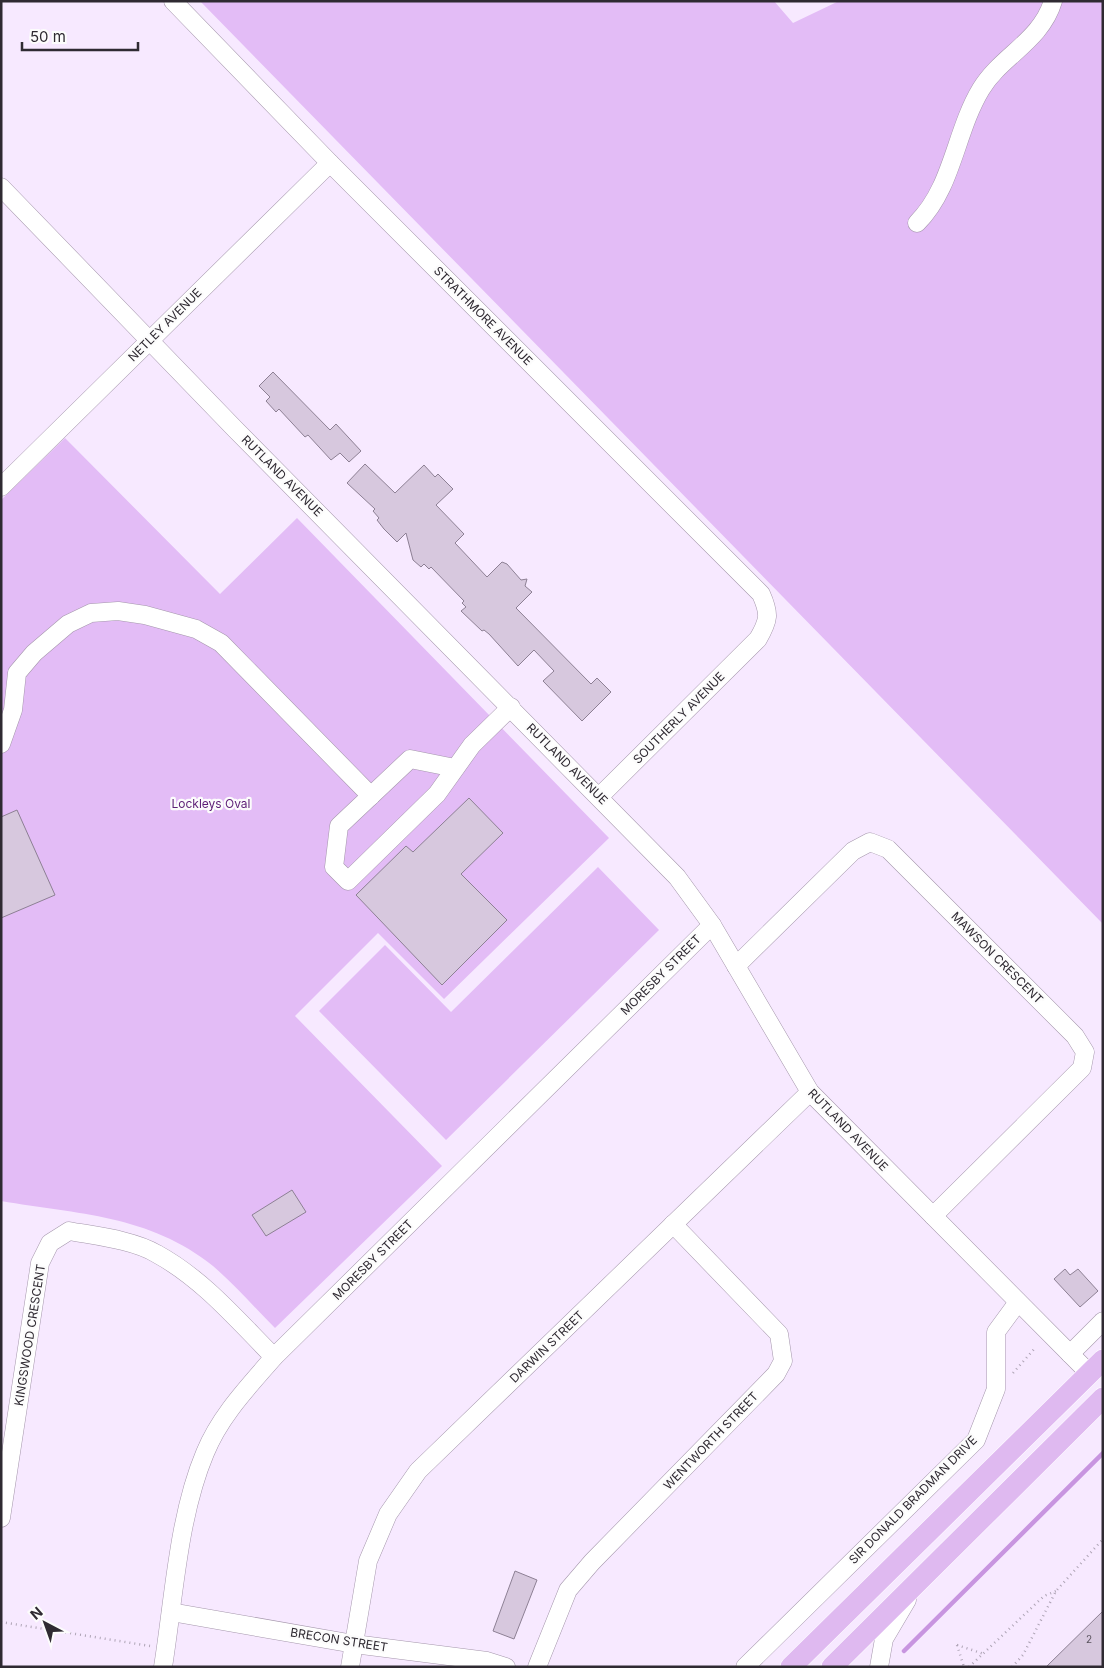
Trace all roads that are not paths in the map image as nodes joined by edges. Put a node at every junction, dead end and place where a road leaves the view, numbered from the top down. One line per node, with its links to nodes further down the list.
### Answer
1 (172, 1): 3 (street, STRATHMORE AVENUE)
2 (1053, 1): 5 (street)
3 (330, 163): 6 (street, NETLEY AVENUE); 8 (street, STRATHMORE AVENUE)
4 (1, 188): 6 (street, RUTLAND AVENUE)
5 (917, 223)
6 (149, 341): 7 (street, NETLEY AVENUE); 11 (street, RUTLAND AVENUE)
7 (1, 487)
8 (758, 639): 15 (street, SOUTHERLY AVENUE)
9 (17, 673): 10 (street); 12 (street); 14 (street)
10 (1, 689)
11 (511, 707): 13 (street); 15 (street, RUTLAND AVENUE)
12 (1, 744)
13 (456, 768): 14 (street); 14 (street)
14 (371, 796)
15 (600, 796): 16 (street, RUTLAND AVENUE)
16 (712, 925): 17 (street, RUTLAND AVENUE); 24 (street, MORESBY STREET)
17 (736, 966): 18 (street, RUTLAND AVENUE); 19 (street, MAWSON CRESCENT)
18 (810, 1092): 19 (street, RUTLAND AVENUE); 20 (street, DARWIN STREET)
19 (933, 1216): 21 (street, RUTLAND AVENUE)
20 (673, 1224): 31 (street, DARWIN STREET); 36 (street, WENTWORTH STREET)
21 (1018, 1302): 23 (street, RUTLAND AVENUE); 37 (street, SIR DONALD BRADMAN DRIVE)
22 (1103, 1321): 23 (street)
23 (1070, 1354): 25 (street, RUTLAND AVENUE)
24 (274, 1357): 28 (street, KINGSWOOD CRESCENT); 30 (street, MORESBY STREET)
25 (1098, 1369): 27 (main road); 38 (main road)
26 (1103, 1398): 27 (main road)
27 (1078, 1420): 29 (main road)
28 (1, 1518)
29 (920, 1579): 39 (main road); 40 (street)
30 (172, 1612): 31 (street, BRECON STREET); 33 (street, MORESBY STREET)
31 (354, 1644): 32 (street, BRECON STREET); 34 (street, DARWIN STREET)
32 (422, 1660): 35 (street, BRECON STREET)
33 (163, 1667)
34 (350, 1667)
35 (506, 1667)
36 (537, 1667)
37 (745, 1667)
38 (791, 1667)
39 (832, 1667)
40 (879, 1667)

